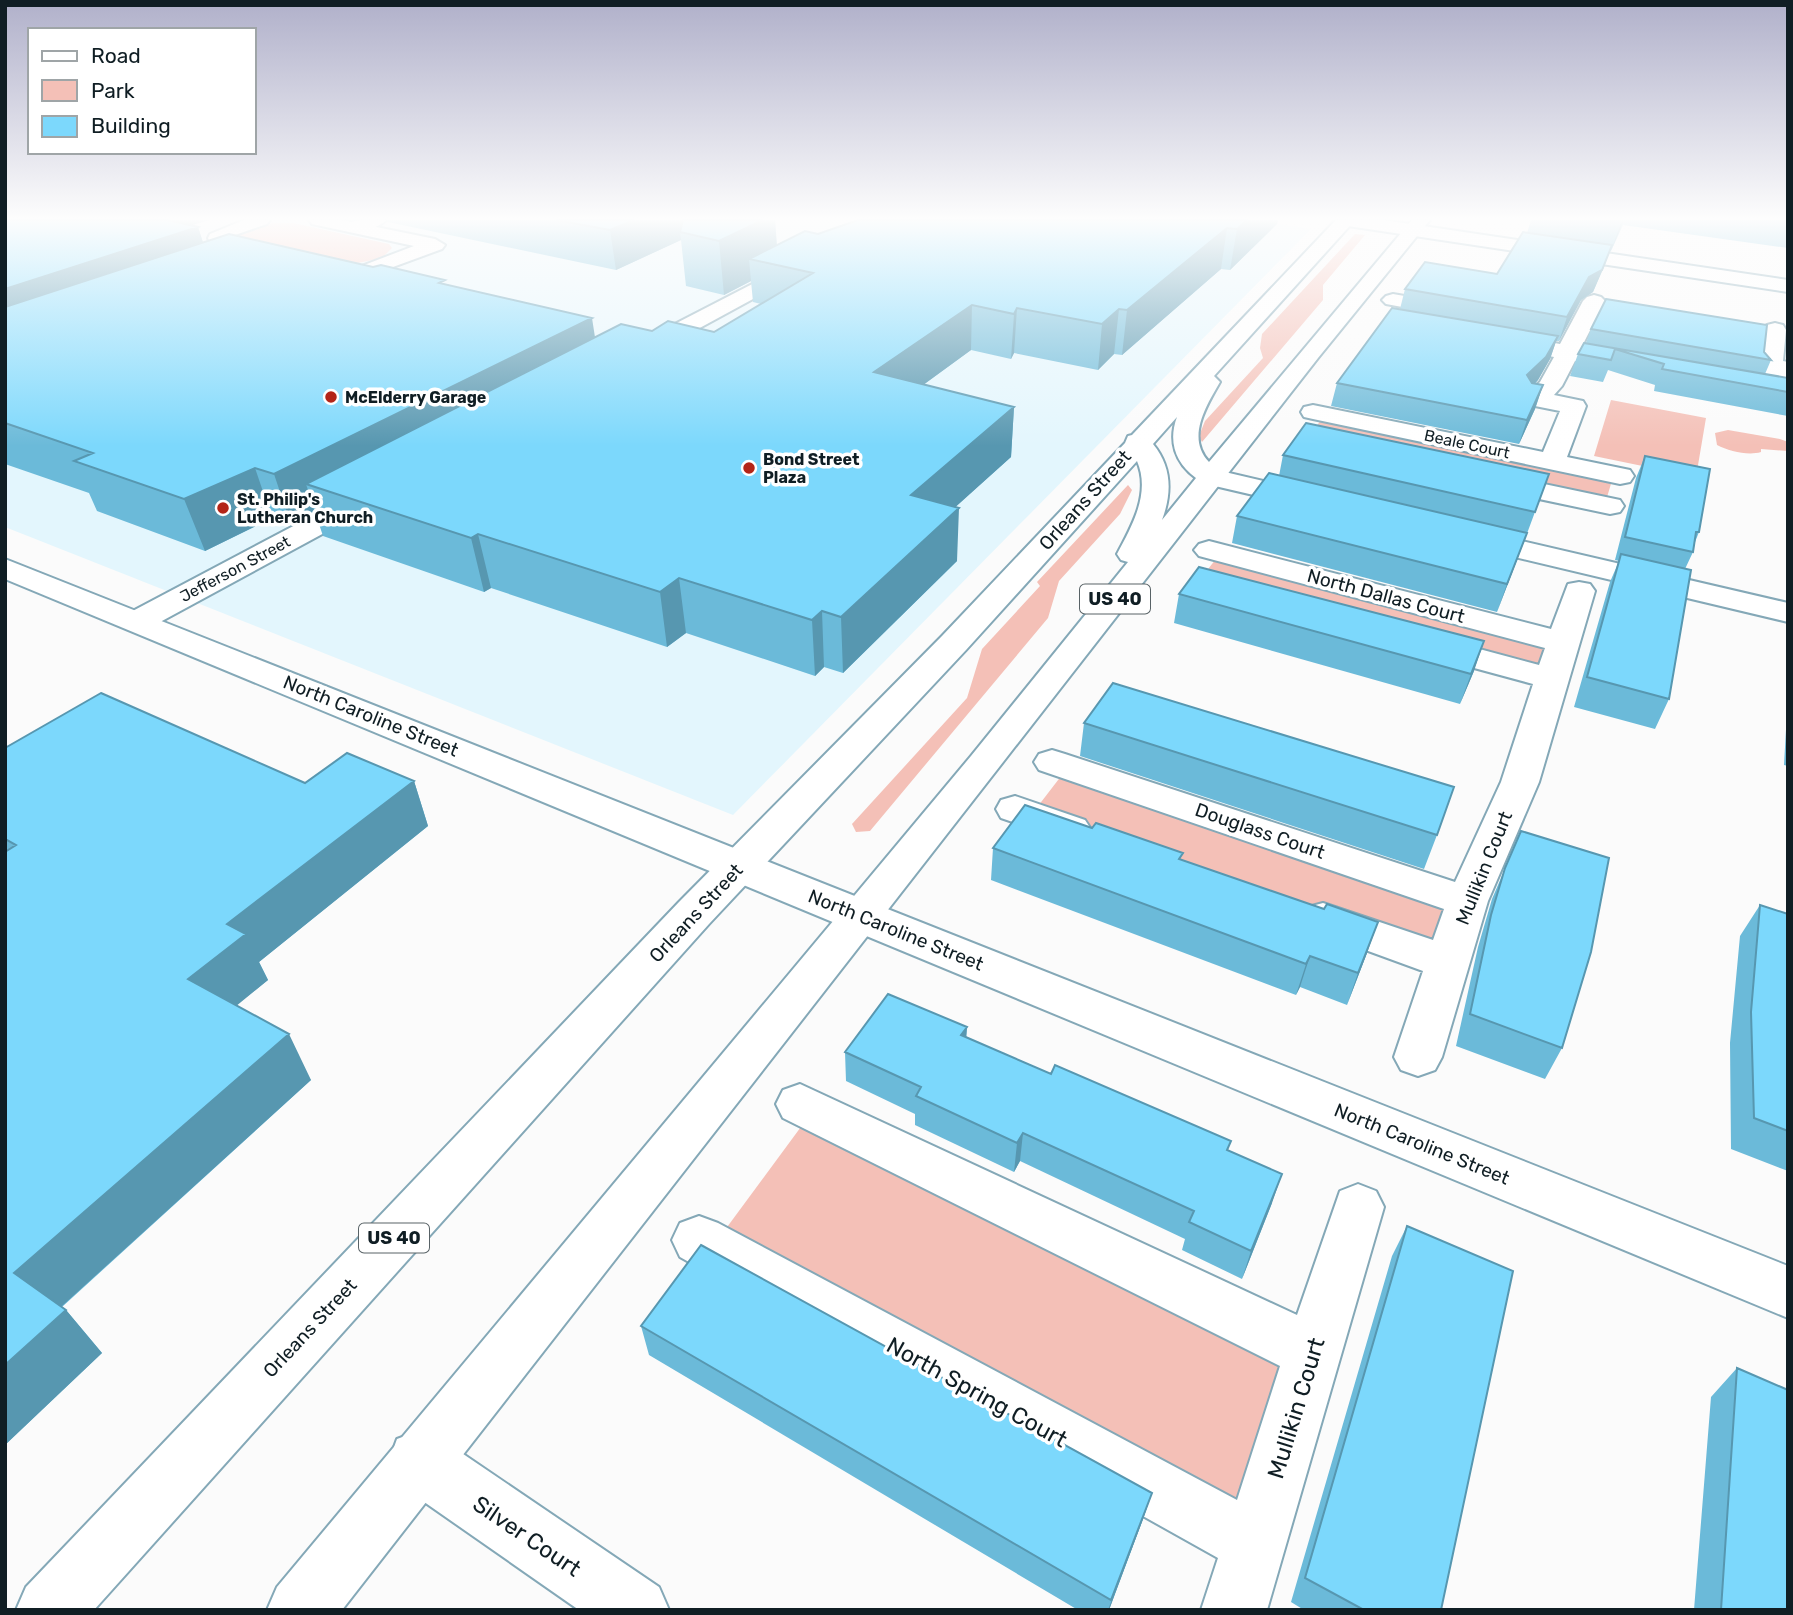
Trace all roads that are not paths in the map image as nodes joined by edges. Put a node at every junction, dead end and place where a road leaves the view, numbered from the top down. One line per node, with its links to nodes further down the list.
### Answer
1 (744, 295): 12 (street)
2 (1275, 295): 9 (street, Orleans Street / US 40)
3 (1358, 295): 22 (street, US 40)
4 (1594, 300): 10 (street)
5 (1387, 309): 10 (street)
6 (1499, 319): 10 (street)
7 (1775, 330): 14 (street)
8 (1604, 337): 10 (street)
9 (1235, 338): 18 (street, Orleans Street / US 40); 22 (street)
10 (1573, 342): 13 (street); 19 (street)
11 (1694, 353): 14 (street)
12 (622, 361)
13 (1650, 367)
14 (1782, 371)
15 (1751, 386): 16 (street)
16 (1788, 392)
17 (1313, 412): 19 (street, Beale Court)
18 (1137, 442): 31 (street); 38 (street, Orleans Street / US 40)
19 (1552, 462): 21 (street, Beale Court)
20 (1465, 475): 25 (street, Beale Court)
21 (1620, 476)
22 (1212, 477): 24 (street); 31 (street, US 40)
23 (389, 486): 32 (street, Jefferson Street)
24 (1335, 506)
25 (1610, 506)
26 (1442, 531): 30 (street)
27 (1209, 550): 34 (street, North Dallas Court)
28 (5, 568): 32 (street, North Caroline Street)
29 (1579, 592): 34 (street, Mullikin Court)
30 (1788, 613)
31 (1100, 619): 41 (street, US 40)
32 (138, 621): 38 (street, North Caroline Street)
33 (1402, 638): 34 (street, North Dallas Court)
34 (1556, 660): 39 (street, Mullikin Court)
35 (1052, 761): 39 (street, Douglass Court)
36 (1015, 809): 37 (street)
37 (1107, 842)
38 (740, 866): 41 (street, North Caroline Street); 51 (street, Orleans Street / US 40)
39 (1467, 901): 42 (street, Mullikin Court)
40 (1292, 907): 42 (street)
41 (860, 915): 47 (street, North Caroline Street); 49 (street, US 40)
42 (1449, 963): 43 (street, Mullikin Court)
43 (1418, 1057)
44 (800, 1104): 48 (street)
45 (1358, 1207): 48 (street, Mullikin Court)
46 (699, 1240): 50 (street, North Spring Court)
47 (1788, 1293)
48 (1313, 1352): 50 (street, Mullikin Court)
49 (419, 1461): 52 (street, US 40); 53 (street, Silver Court)
50 (1255, 1544): 54 (street, Mullikin Court)
51 (49, 1610)
52 (300, 1610)
53 (636, 1610)
54 (1234, 1610)

